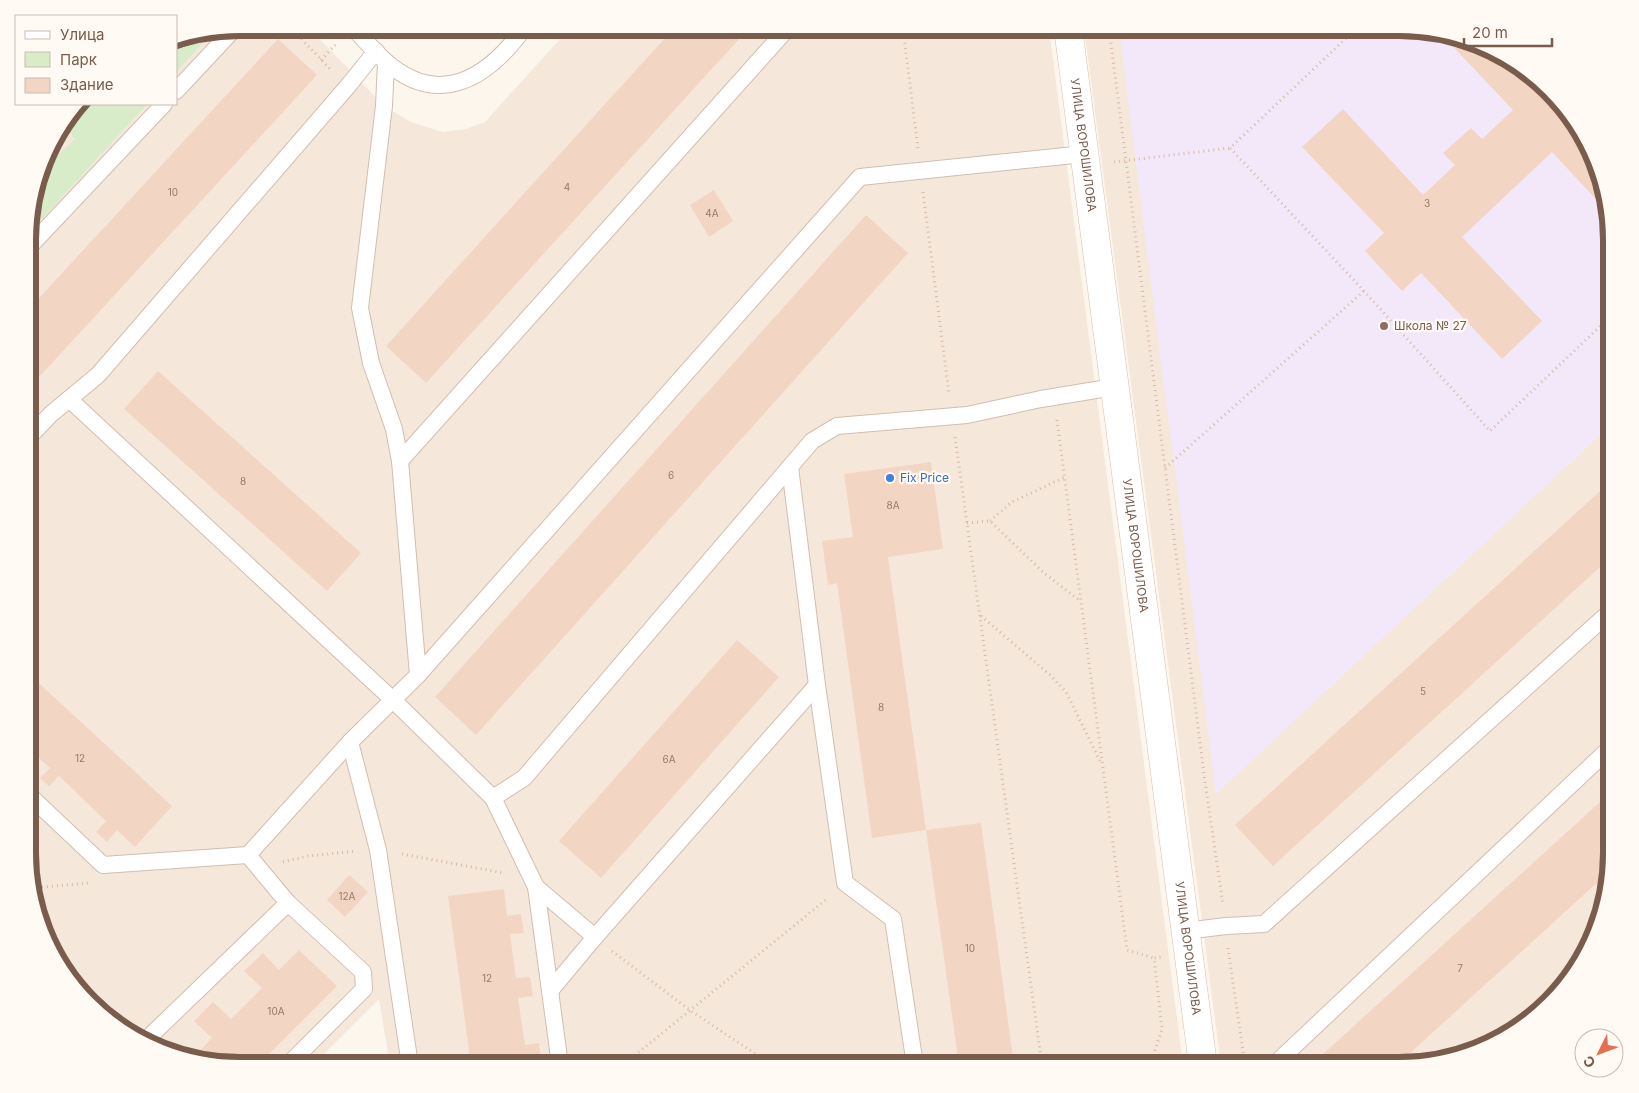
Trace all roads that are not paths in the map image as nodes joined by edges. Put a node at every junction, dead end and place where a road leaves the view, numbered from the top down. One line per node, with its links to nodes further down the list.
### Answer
1 (361, 36): 6 (lane)
2 (518, 36): 6 (lane)
3 (781, 36): 14 (lane)
4 (1069, 36): 9 (main road, УЛИЦА ВОРОШИЛОВА)
5 (226, 37): 7 (lane)
6 (381, 56): 12 (lane); 14 (lane)
7 (178, 88)
8 (163, 105): 10 (lane)
9 (1084, 154): 11 (main road, УЛИЦА ВОРОШИЛОВА); 17 (lane)
10 (36, 240)
11 (1114, 388): 15 (lane); 27 (main road, УЛИЦА ВОРОШИЛОВА)
12 (69, 399): 13 (lane); 19 (lane)
13 (36, 429)
14 (400, 460): 17 (lane)
15 (790, 468): 18 (lane); 22 (lane)
16 (1603, 618): 27 (lane)
17 (418, 675): 19 (lane)
18 (817, 685): 28 (lane); 34 (lane)
19 (393, 700): 20 (lane); 22 (lane)
20 (350, 742): 24 (lane); 32 (lane)
21 (1603, 755): 36 (lane)
22 (493, 798): 25 (lane)
23 (36, 802): 24 (lane)
24 (248, 855): 26 (lane)
25 (536, 887): 28 (lane); 29 (lane)
26 (288, 903): 30 (lane); 31 (lane)
27 (1185, 931): 35 (main road, УЛИЦА ВОРОШИЛОВА)
28 (595, 937): 29 (lane)
29 (550, 992): 33 (lane)
30 (151, 1036)
31 (297, 1057)
32 (409, 1057)
33 (559, 1057)
34 (914, 1057)
35 (1202, 1057)
36 (1282, 1057)

